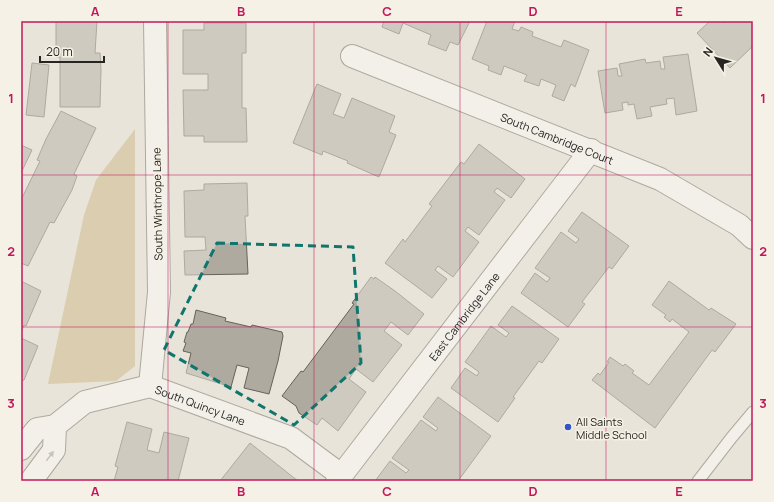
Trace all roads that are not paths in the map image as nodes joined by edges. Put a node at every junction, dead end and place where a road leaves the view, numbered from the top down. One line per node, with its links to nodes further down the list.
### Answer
1 (155, 21): 5 (street, South Winthrope Lane)
2 (352, 56): 3 (street, South Cambridge Court)
3 (591, 150): 4 (street, South Cambridge Court); 9 (street, East Cambridge Lane)
4 (753, 238)
5 (150, 386): 7 (street, South Quincy Lane); 9 (street, South Quincy Lane)
6 (753, 412): 11 (lane)
7 (55, 426): 8 (street, South Quincy Lane); 10 (street, one-way to 7)
8 (21, 449)
9 (339, 478)
10 (31, 481)
11 (698, 481)

